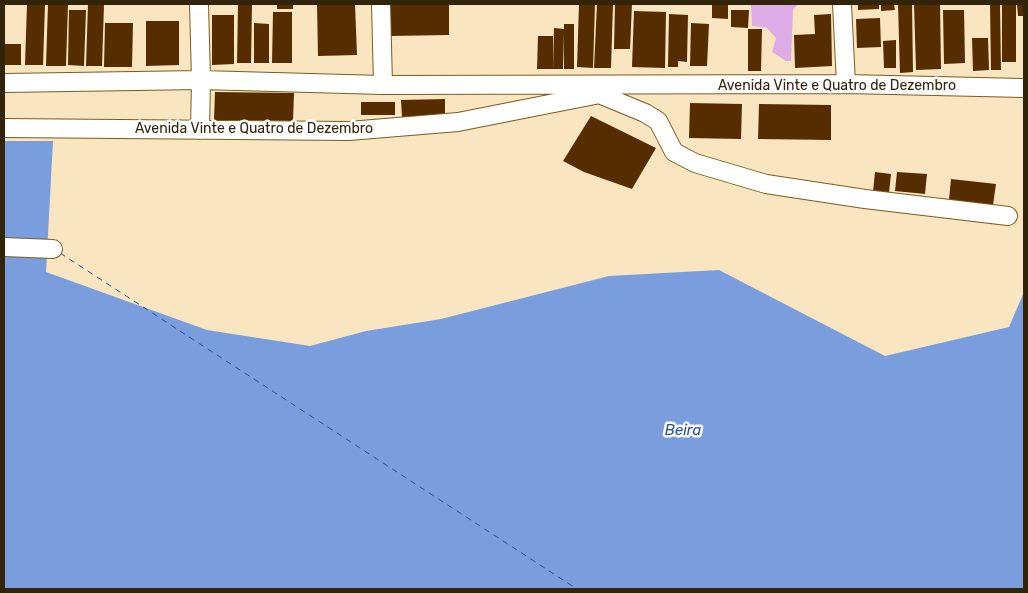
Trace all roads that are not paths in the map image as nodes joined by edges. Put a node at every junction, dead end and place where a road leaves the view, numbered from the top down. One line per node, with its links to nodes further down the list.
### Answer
1 (199, 4): 4 (street)
2 (380, 4): 6 (street)
3 (842, 4): 7 (street)
4 (201, 80): 5 (street, Avenida Vinte e Quatro de Dezembro); 6 (street, Avenida Vinte e Quatro de Dezembro); 12 (street)
5 (4, 82)
6 (383, 84): 8 (street, Avenida Vinte e Quatro de Dezembro)
7 (846, 84): 8 (street, Avenida Vinte e Quatro de Dezembro); 9 (street, Avenida Vinte e Quatro de Dezembro)
8 (650, 85): 10 (street, Avenida Vinte e Quatro de Dezembro)
9 (1024, 88)
10 (599, 94): 12 (street, Avenida Vinte e Quatro de Dezembro); 13 (street)
11 (4, 128): 12 (street, Avenida Vinte e Quatro de Dezembro)
12 (200, 130)
13 (1008, 216)
14 (4, 247): 15 (street)
15 (53, 249)

